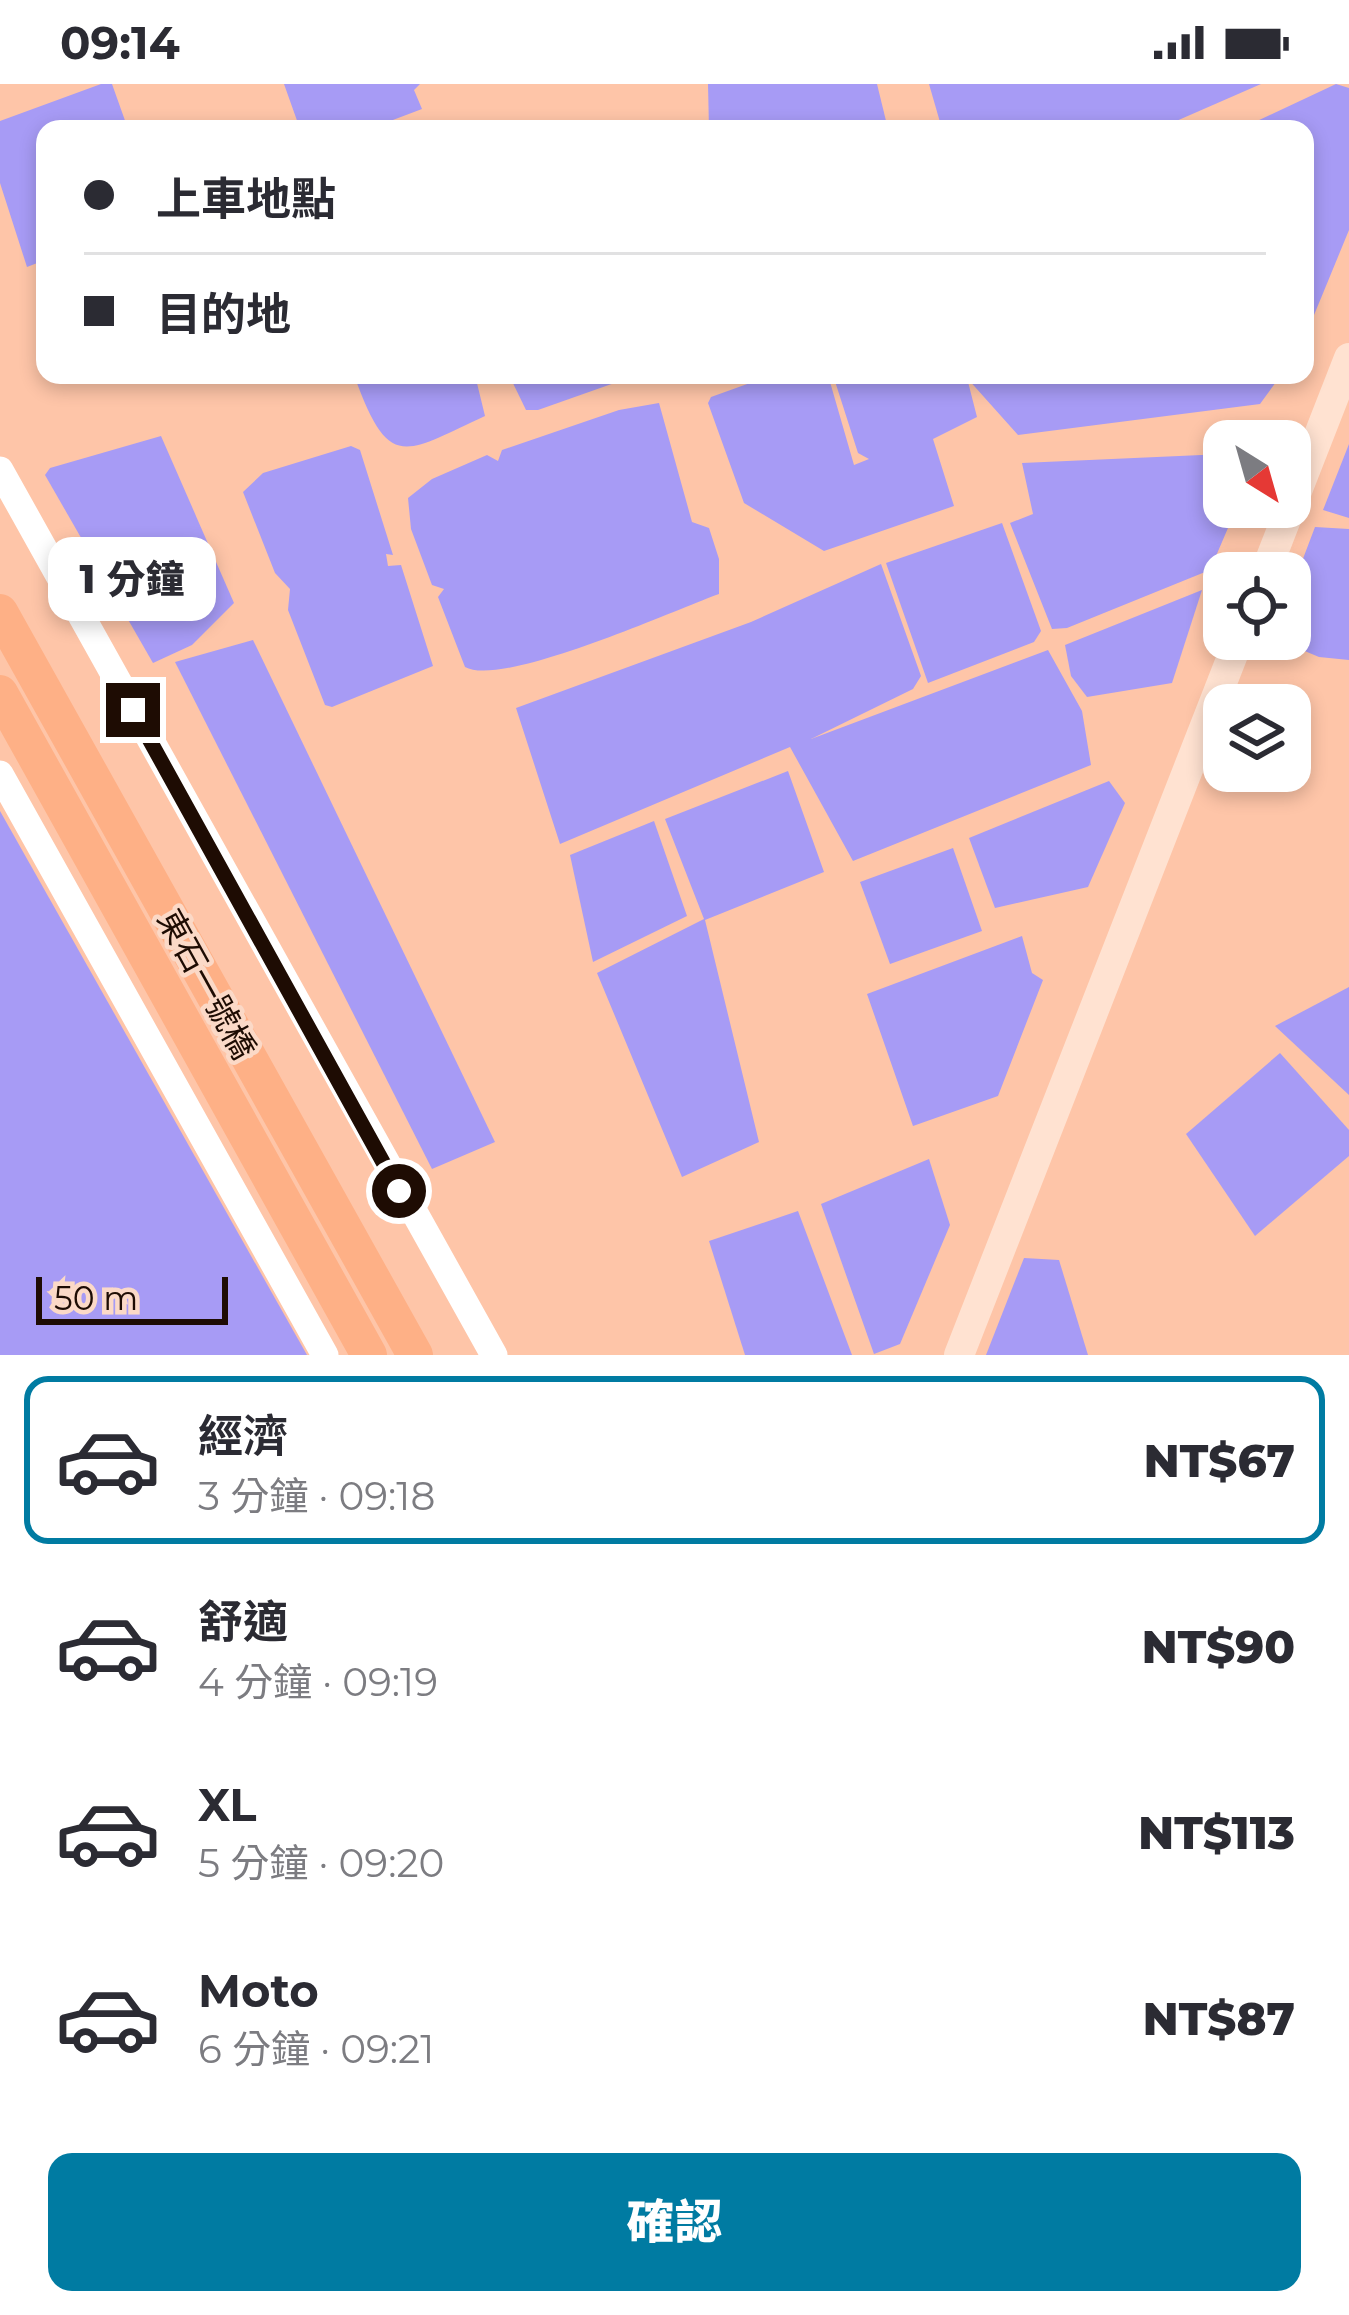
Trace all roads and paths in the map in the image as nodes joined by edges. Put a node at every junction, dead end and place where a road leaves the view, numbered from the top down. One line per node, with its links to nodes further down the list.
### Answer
1 (1349, 358): 3 (main road)
2 (0, 470): 11 (street)
3 (1273, 552)
4 (0, 612): 10 (highway, 東石一號橋)
5 (1231, 660): 12 (main road)
6 (0, 693): 9 (highway, 東石一號橋)
7 (0, 774): 8 (street)
8 (325, 1355)
9 (369, 1355)
10 (415, 1355)
11 (494, 1355)
12 (959, 1355)

